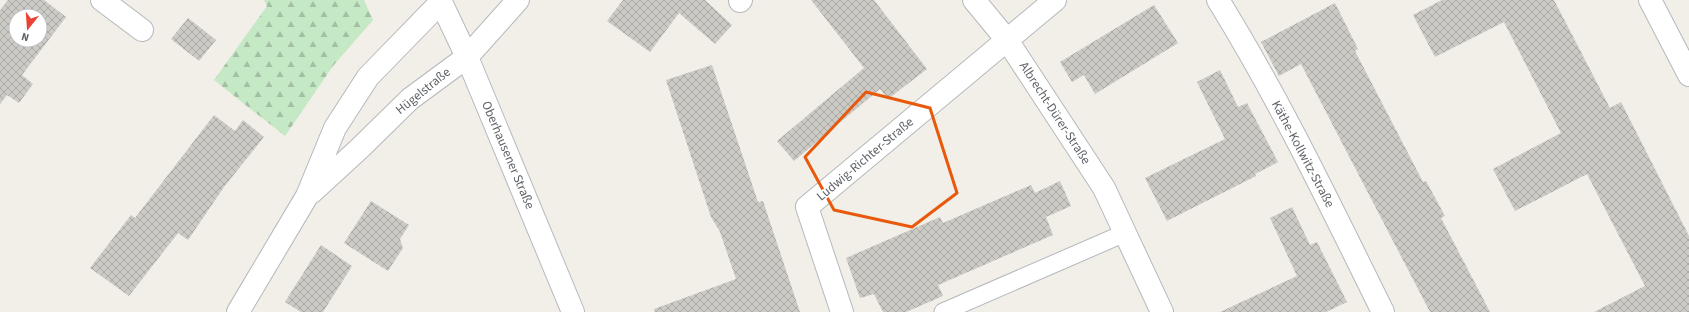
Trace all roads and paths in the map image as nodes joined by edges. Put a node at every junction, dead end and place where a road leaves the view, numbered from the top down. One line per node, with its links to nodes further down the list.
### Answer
1 (102, 0): 8 (street)
2 (518, 0): 10 (street, Hügelstraße)
3 (974, 0): 9 (street, Albrecht-Dürer-Straße)
4 (1055, 0): 9 (street)
5 (1218, 0): 19 (street, Käthe-Kollwitz-Straße)
6 (1650, 0): 11 (street)
7 (442, 1): 10 (street, Oberhausener Straße); 12 (street, Hügelstraße)
8 (142, 30)
9 (1007, 40): 13 (street, Albrecht-Dürer-Straße); 16 (street, Ludwig-Richter-Straße)
10 (467, 57): 12 (street, Hügelstraße); 15 (street, Oberhausener Straße)
11 (1689, 75)
12 (307, 196): 14 (street, Hügelstraße)
13 (1125, 233): 17 (lane); 18 (street, Albrecht-Dürer-Straße)
14 (238, 312)
15 (573, 312)
16 (842, 312)
17 (943, 312)
18 (1162, 312)
19 (1383, 312)

